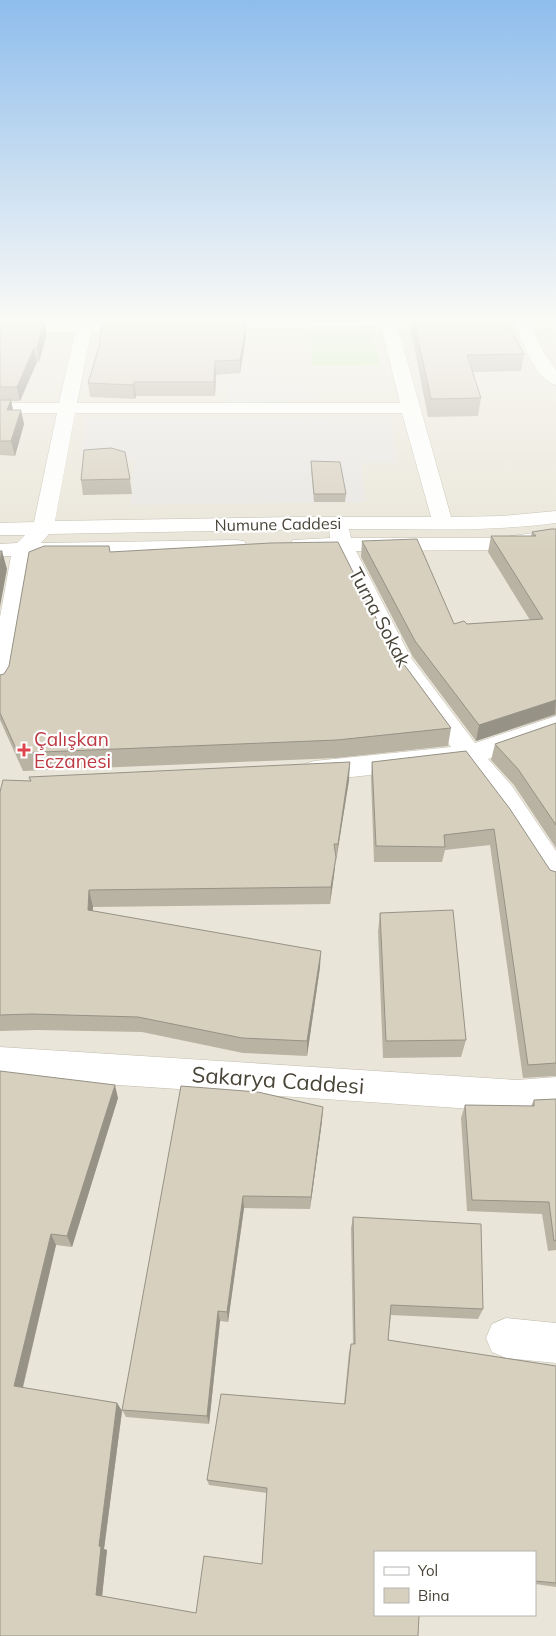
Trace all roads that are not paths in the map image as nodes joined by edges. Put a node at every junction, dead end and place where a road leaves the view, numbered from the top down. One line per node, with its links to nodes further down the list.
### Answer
1 (69, 397): 3 (street)
2 (407, 397): 5 (street)
3 (67, 407): 4 (street); 5 (street); 8 (street)
4 (0, 408)
5 (410, 408): 7 (street)
6 (556, 517): 7 (street, Numune Caddesi)
7 (443, 524): 10 (street, Numune Caddesi)
8 (43, 528): 9 (street, Numune Caddesi); 10 (street, Numune Caddesi); 15 (street)
9 (0, 529)
10 (340, 534): 11 (street, Numune Caddesi); 13 (street, Numune Caddesi); 18 (street, Turna Sokak)
11 (556, 536)
12 (252, 546): 15 (street, Numune Caddesi)
13 (282, 546)
14 (0, 550): 15 (street, Numune Caddesi)
15 (23, 550): 16 (street)
16 (0, 684)
17 (556, 725): 18 (street)
18 (470, 755): 19 (street); 20 (street, Turna Sokak)
19 (287, 772)
20 (554, 873)
21 (0, 1062): 22 (street, Sakarya Caddesi)
22 (556, 1093)
23 (506, 1338): 24 (street)
24 (556, 1343)

